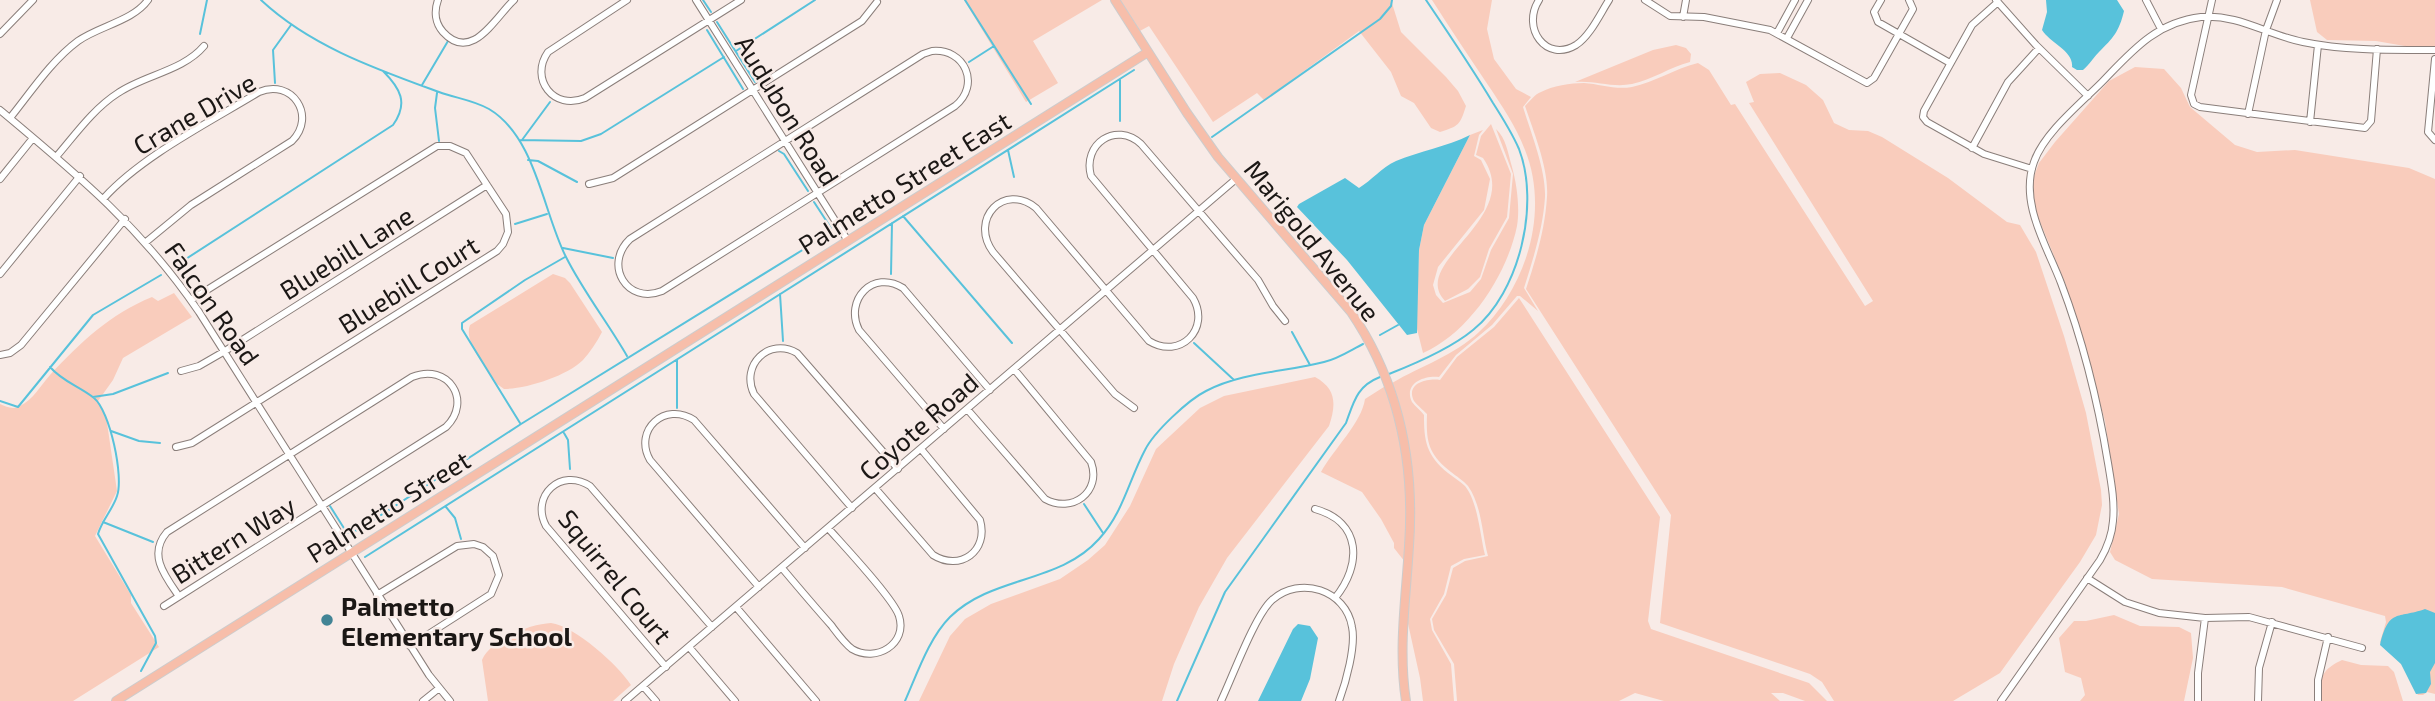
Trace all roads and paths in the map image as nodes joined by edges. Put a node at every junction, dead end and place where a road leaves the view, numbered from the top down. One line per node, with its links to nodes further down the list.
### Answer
1 (33, 0): 28 (street)
2 (148, 0): 43 (street)
3 (438, 0): 4 (street)
4 (514, 0)
5 (627, 0): 24 (street)
6 (696, 0): 24 (street, Audubon Road)
7 (741, 0): 24 (street)
8 (1115, 0): 36 (main road, Marigold Avenue)
9 (1539, 0): 10 (street)
10 (1609, 0)
11 (1645, 0): 22 (street)
12 (1686, 0): 22 (street)
13 (1795, 0): 27 (street)
14 (1808, 0): 30 (street)
15 (1881, 0): 29 (street)
16 (1909, 0): 29 (street)
17 (2146, 0): 25 (street)
18 (2212, 0): 23 (street)
19 (2277, 0): 26 (street)
20 (1997, 1): 33 (street); 38 (street)
21 (877, 2): 39 (street)
22 (1683, 17): 27 (street)
23 (2208, 17): 25 (street); 26 (street); 42 (street)
24 (709, 21): 39 (street, Audubon Road)
25 (2161, 29): 40 (street)
26 (2266, 30): 31 (street); 42 (street)
27 (1777, 33): 30 (street)
28 (0, 34)
29 (1899, 34): 30 (street); 38 (street)
30 (1787, 38)
31 (2318, 45): 34 (street); 44 (street)
32 (204, 46): 49 (street)
33 (2039, 48): 40 (street); 48 (street)
34 (2377, 49): 35 (street); 44 (street)
35 (2435, 50)
36 (1148, 52): 53 (main road, Marigold Avenue); 60 (main road, Palmetto Street East)
37 (2435, 59): 46 (street)
38 (1950, 63): 48 (street)
39 (752, 90): 47 (street, Audubon Road); 54 (street)
40 (2088, 96): 50 (street)
41 (0, 110): 43 (street, Falcon Road)
42 (2248, 114): 44 (street)
43 (10, 118): 45 (street, Falcon Road)
44 (2310, 122)
45 (33, 138): 49 (street, Falcon Road); 52 (street)
46 (2435, 140)
47 (785, 142): 56 (street, Audubon Road); 56 (street); 56 (street)
48 (1972, 148): 50 (street)
49 (57, 157): 51 (street, Falcon Road)
50 (2032, 169): 90 (street)
51 (80, 177): 57 (street, Falcon Road); 63 (street)
52 (0, 179)
53 (1236, 179): 58 (street, Coyote Road); 116 (main road, Marigold Avenue)
54 (589, 184)
55 (487, 185): 65 (street, Bluebill Court); 69 (street, Bluebill Lane); 74 (street, Bluebill Court)
56 (817, 193): 60 (street, Audubon Road)
57 (104, 198): 59 (street, Falcon Road); 61 (street, Crane Drive)
58 (1199, 211): 62 (street, Coyote Road); 62 (street); 66 (street)
59 (125, 219): 61 (street, Falcon Road); 70 (street)
60 (848, 241): 68 (main road, Palmetto Street East)
61 (146, 242): 65 (street, Falcon Road)
62 (1153, 250): 64 (street, Coyote Road); 64 (street)
63 (0, 274)
64 (1106, 290): 67 (street, Coyote Road); 67 (street)
65 (191, 300): 69 (street, Falcon Road)
66 (1285, 321)
67 (1060, 330): 71 (street, Coyote Road); 75 (street)
68 (682, 347): 88 (main road, Palmetto Street)
69 (225, 351): 72 (street, Bluebill Lane); 74 (street, Falcon Road)
70 (0, 355)
71 (1014, 369): 73 (street, Coyote Road); 76 (street)
72 (181, 371)
73 (990, 390): 76 (street, Coyote Road); 77 (street)
74 (257, 402): 78 (street, Bluebill Court); 80 (street, Falcon Road)
75 (1134, 408)
76 (967, 410): 77 (street, Coyote Road)
77 (944, 429): 79 (street, Coyote Road)
78 (176, 447)
79 (921, 449): 81 (street, Coyote Road); 82 (street)
80 (289, 454): 83 (street, Falcon Road); 83 (street, Bittern Way); 93 (street, Bittern Way)
81 (898, 469): 82 (street, Coyote Road); 84 (street)
82 (875, 488): 84 (street, Coyote Road)
83 (322, 506): 88 (street, Falcon Road); 93 (street, Bittern Way)
84 (852, 508): 86 (street, Coyote Road)
85 (1315, 509): 94 (street)
86 (828, 528): 87 (street, Coyote Road); 89 (street)
87 (805, 548): 89 (street, Coyote Road); 91 (street)
88 (352, 554): 92 (street); 107 (main road, Palmetto Street)
89 (782, 568): 91 (street, Coyote Road)
90 (2087, 578): 97 (street); 117 (street)
91 (759, 587): 96 (street, Coyote Road)
92 (377, 594): 101 (street); 101 (street)
93 (178, 595): 95 (street, Bittern Way)
94 (1335, 598): 114 (street); 115 (street)
95 (164, 606)
96 (736, 607): 99 (street, Coyote Road); 113 (street)
97 (2205, 618): 98 (street); 118 (street)
98 (2272, 622): 100 (street); 119 (street)
99 (712, 627): 102 (street, Coyote Road); 104 (street, Squirrel Court)
100 (2328, 637): 103 (street); 120 (street)
101 (410, 646): 106 (street)
102 (689, 647): 104 (street, Coyote Road); 112 (street)
103 (2362, 648)
104 (666, 667): 105 (street, Coyote Road)
105 (643, 686): 110 (street, Coyote Road); 111 (street)
106 (438, 689): 108 (street); 109 (street)
107 (116, 701)
108 (423, 701)
109 (450, 701)
110 (625, 701)
111 (656, 701)
112 (735, 701)
113 (816, 701)
114 (1221, 701)
115 (1339, 701)
116 (1406, 701)
117 (2001, 701)
118 (2198, 701)
119 (2258, 701)
120 (2318, 701)

